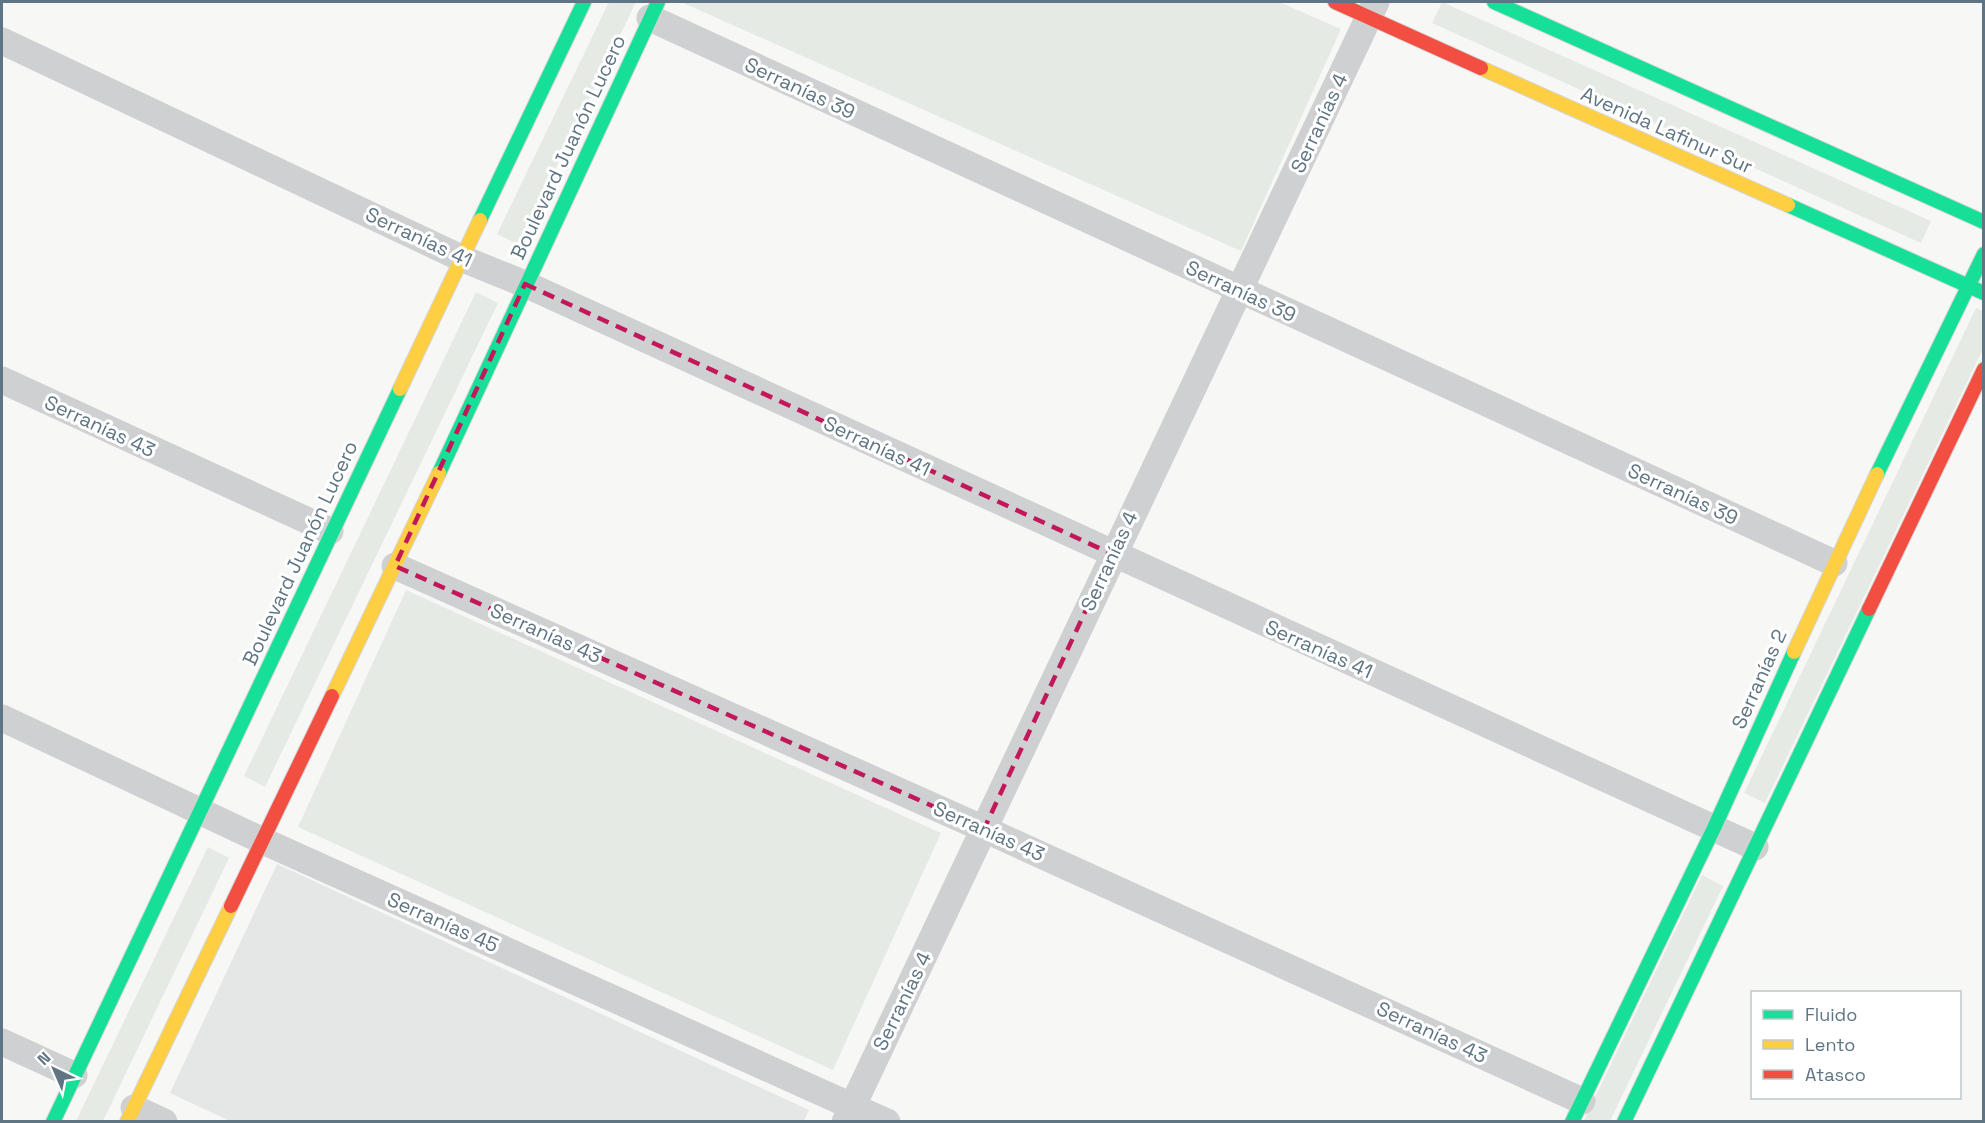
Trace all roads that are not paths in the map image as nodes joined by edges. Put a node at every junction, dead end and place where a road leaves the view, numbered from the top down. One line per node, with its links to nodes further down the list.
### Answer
1 (584, 2): 9 (street, Boulevard Juanón Lucero)
2 (1335, 2): 4 (street, Avenida Lafinur Sur)
3 (1494, 2): 7 (street)
4 (1372, 9): 11 (street, Avenida Lafinur Sur); 12 (street, Serranías 4)
5 (654, 10): 10 (street, Boulevard Juanón Lucero); 12 (street, Serranías 39)
6 (2, 41): 9 (street, Serranías 41)
7 (1983, 222)
8 (1983, 254): 11 (street, Serranías 2)
9 (463, 259): 10 (street, Serranías 41); 16 (street, Boulevard Juanón Lucero)
10 (525, 284): 17 (street, Serranías 41); 19 (street, Boulevard Juanón Lucero)
11 (1967, 287): 13 (street, Avenida Lafinur Sur); 18 (street, Serranías 2)
12 (1240, 291): 17 (street, Serranías 4); 18 (street, Serranías 39)
13 (1983, 293)
14 (1983, 369): 25 (street)
15 (2, 380): 16 (street, Serranías 43)
16 (330, 531): 21 (street, Boulevard Juanón Lucero)
17 (1112, 554): 22 (street, Serranías 41); 23 (street, Serranías 4)
18 (1834, 562): 22 (street, Serranías 2)
19 (394, 566): 23 (street, Serranías 43); 24 (street, Boulevard Juanón Lucero)
20 (2, 718): 21 (street, Serranías 45)
21 (201, 812): 24 (street, Serranías 45); 27 (street, Boulevard Juanón Lucero)
22 (1714, 828): 25 (street, Serranías 41); 28 (street, Serranías 2)
23 (984, 829): 28 (street, Serranías 43); 29 (street, Serranías 4)
24 (261, 840): 29 (street, Serranías 45); 30 (street, Boulevard Juanón Lucero)
25 (1755, 847): 34 (street)
26 (2, 1042): 27 (street)
27 (74, 1075): 31 (street, Boulevard Juanón Lucero)
28 (1577, 1111)
29 (848, 1114): 33 (street, Serranías 45)
30 (131, 1115): 32 (street)
31 (53, 1122)
32 (164, 1122)
33 (887, 1122)
34 (1624, 1122)

